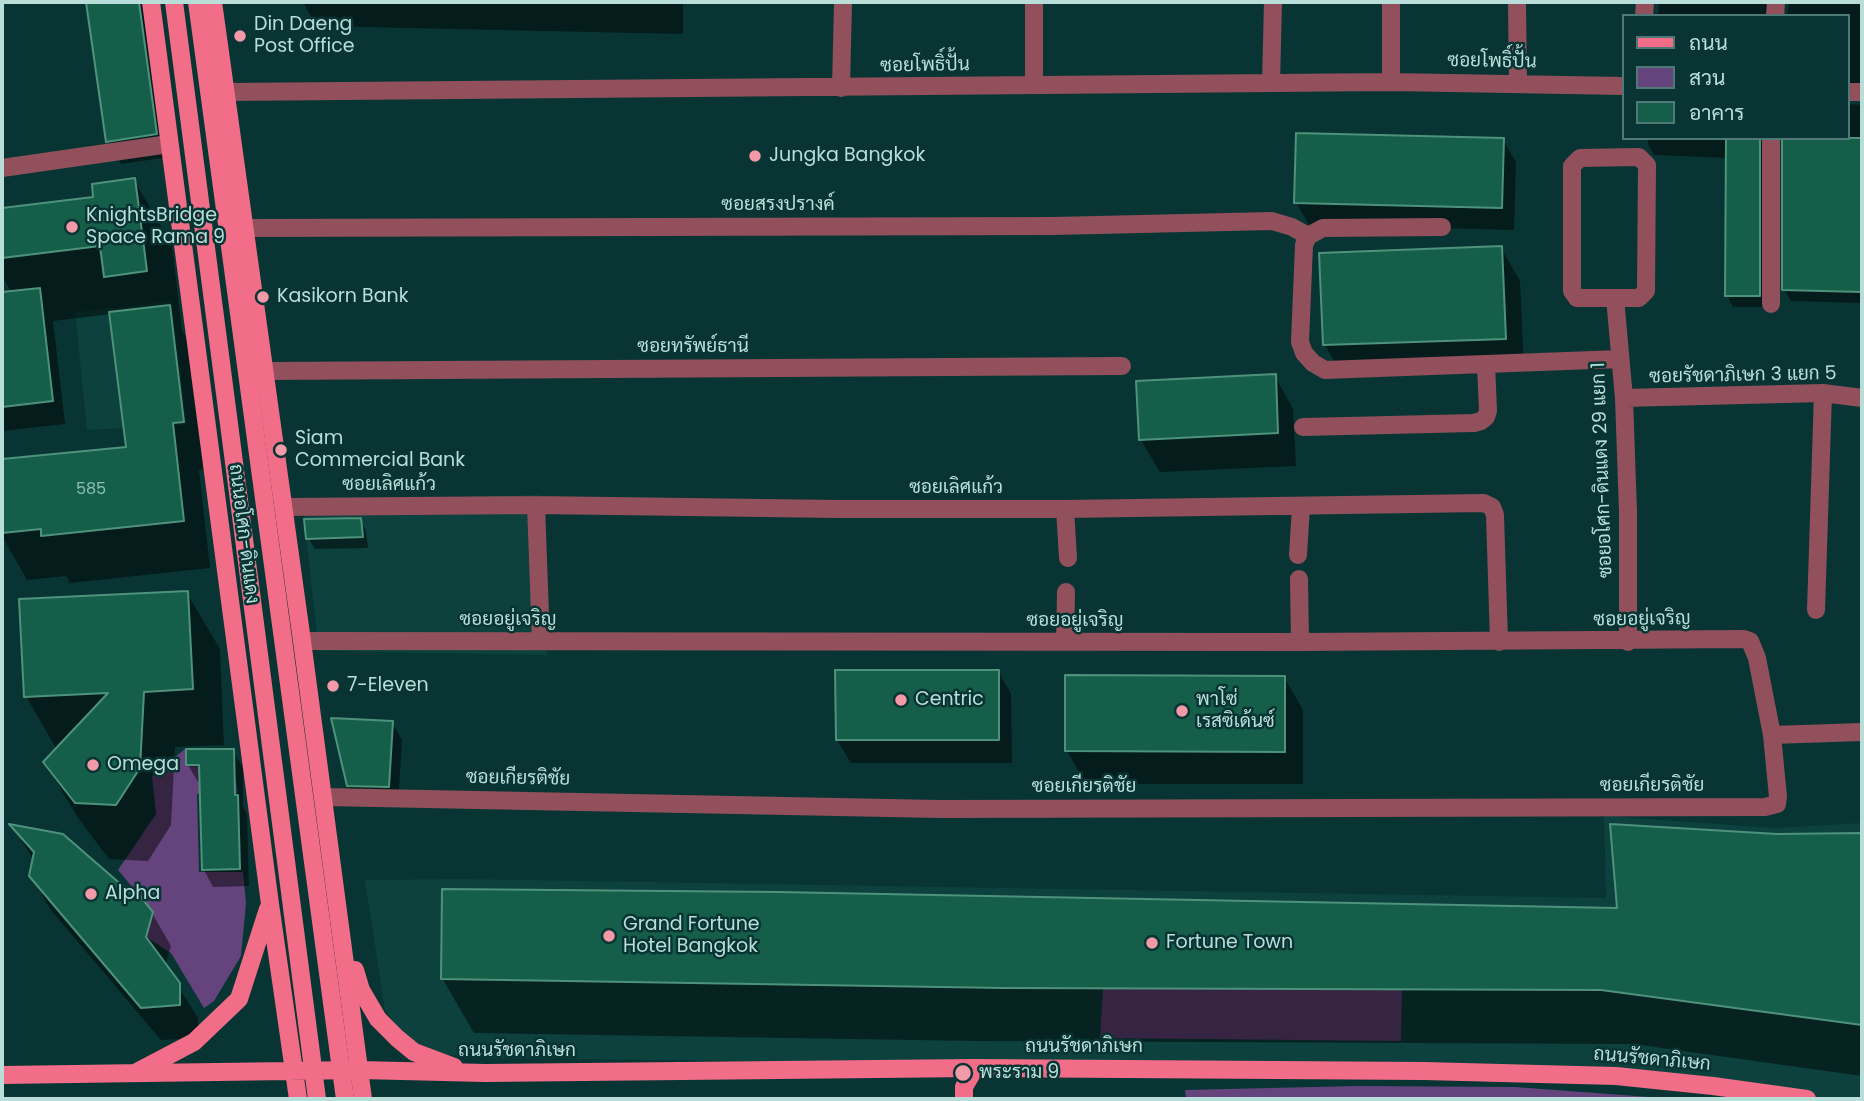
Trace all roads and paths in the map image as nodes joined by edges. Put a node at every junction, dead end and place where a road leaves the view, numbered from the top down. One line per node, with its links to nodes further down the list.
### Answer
1 (150, 2): 18 (main road, ถนนอโศก-ดินแดง)
2 (174, 2): 64 (main road, ถนนอโศก-ดินแดง, bridge)
3 (197, 2): 65 (main road, ถนนอโศก-ดินแดง, bridge)
4 (213, 2): 16 (main road)
5 (843, 2): 15 (street)
6 (1034, 2): 13 (street)
7 (1273, 2): 11 (street)
8 (1391, 2): 10 (street)
9 (1517, 2): 12 (street)
10 (1391, 82): 11 (street, ซอยโพธิ์ปั้น); 12 (street, ซอยโพธิ์ปั้น)
11 (1271, 83): 13 (street, ซอยโพธิ์ปั้น)
12 (1518, 84): 14 (street, ซอยโพธิ์ปั้น)
13 (1034, 85): 15 (street, ซอยโพธิ์ปั้น)
14 (1622, 86)
15 (841, 88): 16 (street, ซอยโพธิ์ปั้น)
16 (226, 92): 21 (main road)
17 (1771, 140): 24 (street)
18 (169, 144): 19 (street); 33 (main road, ถนนอโศก-ดินแดง)
19 (2, 168)
20 (1443, 227): 22 (street)
21 (245, 228): 22 (street, ซอยสรงปรางค์); 28 (main road)
22 (1308, 236): 26 (street)
23 (1615, 298): 23 (street); 25 (street, ซอยอโศก-ดินแดง 29 แยก 1)
24 (1770, 304)
25 (1620, 359): 26 (street); 30 (street, ซอยอโศก-ดินแดง 29 แยก 1)
26 (1486, 364): 34 (street)
27 (1122, 366): 28 (street, ซอยทรัพย์ธานี)
28 (265, 371): 32 (main road)
29 (1823, 393): 30 (street, ซอยรัชดาภิเษก 3 แยก 5); 31 (street, ซอยรัชดาภิเษก 3 แยก 5); 45 (street)
30 (1623, 398): 51 (street, ซอยอโศก-ดินแดง 29 แยก 1)
31 (1862, 398)
32 (271, 421): 33 (main road); 36 (main road)
33 (208, 427): 42 (main road, ถนนอโศก-ดินแดง)
34 (1303, 427)
35 (536, 505): 36 (street, ซอยเลิศแก้ว); 38 (street, ซอยเลิศแก้ว); 47 (street)
36 (284, 507): 41 (main road)
37 (1301, 507): 38 (street, ซอยเลิศแก้ว); 39 (street); 50 (street, ซอยเลิศแก้ว)
38 (1065, 509): 40 (street)
39 (1298, 555)
40 (1068, 558)
41 (291, 563): 42 (main road); 46 (main road)
42 (227, 569): 55 (main road, ถนนอโศก-ดินแดง)
43 (1299, 579): 49 (street)
44 (1066, 592): 48 (street)
45 (1816, 610)
46 (302, 640): 47 (street, ซอยอยู่เจริญ); 54 (main road)
47 (541, 641): 48 (street, ซอยอยู่เจริญ)
48 (1065, 642): 49 (street, ซอยอยู่เจริญ)
49 (1300, 642): 50 (street, ซอยอยู่เจริญ)
50 (1499, 642): 51 (street, ซอยอยู่เจริญ)
51 (1628, 642): 53 (street, ซอยอยู่เจริญ)
52 (1862, 732): 53 (street)
53 (1772, 736): 54 (street, ซอยเกียรติชัย)
54 (323, 797): 56 (main road)
55 (270, 904): 59 (main road, ถนนอโศก-ดินแดง); 62 (main road)
56 (340, 921): 58 (main road); 60 (main road)
57 (975, 1068): 60 (main road, ถนนรัชดาภิเษก); 67 (main road); 68 (main road, ถนนรัชดาภิเษก)
58 (360, 1070): 59 (main road); 60 (main road, ถนนรัชดาภิเษก); 66 (main road)
59 (294, 1072): 62 (main road); 63 (main road, ถนนอโศก-ดินแดง)
60 (485, 1073)
61 (2, 1075): 62 (main road)
62 (132, 1075)
63 (298, 1099)
64 (317, 1099)
65 (345, 1099)
66 (363, 1099)
67 (964, 1099)
68 (1807, 1099)

